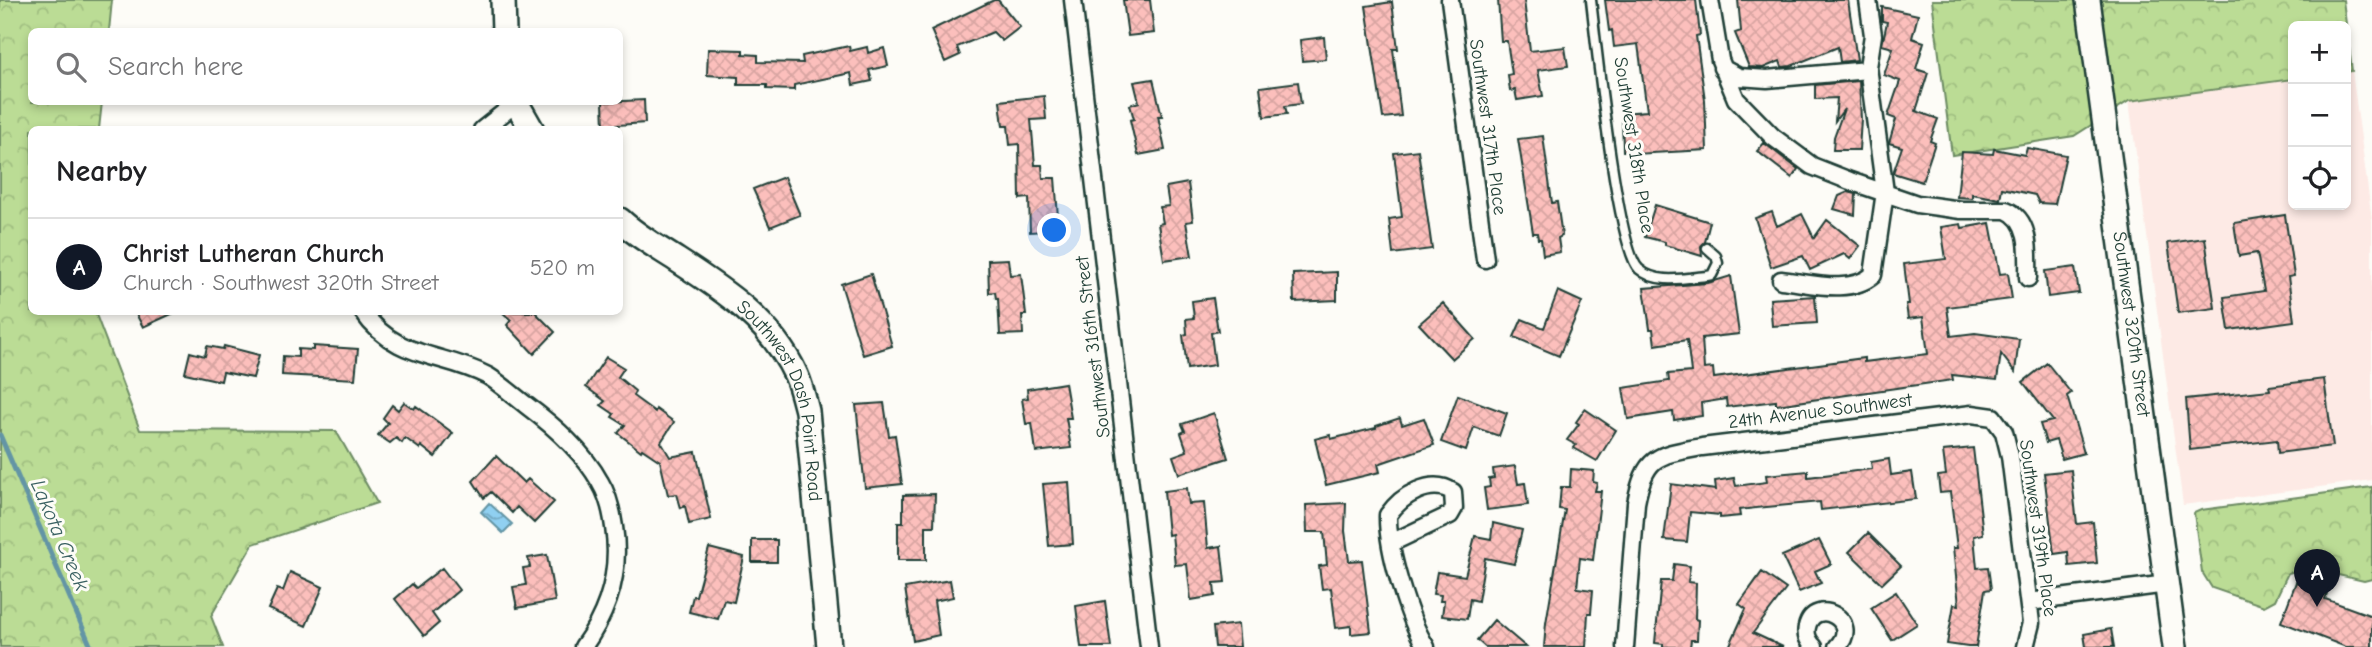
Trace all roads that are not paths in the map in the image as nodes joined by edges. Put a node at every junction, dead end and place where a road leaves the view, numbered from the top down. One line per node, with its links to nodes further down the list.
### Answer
1 (503, 0): 8 (main road)
2 (1073, 0): 28 (street, Southwest 316th Street)
3 (1450, 0): 18 (street, Southwest 317th Place)
4 (1591, 0): 17 (lane, Southwest 318th Place)
5 (1710, 0): 9 (street)
6 (1868, 0): 10 (street)
7 (2088, 0): 24 (main road, Southwest 320th Street)
8 (503, 28)
9 (1722, 68): 10 (street); 15 (street)
10 (1868, 70): 15 (street)
11 (512, 105): 13 (street)
12 (518, 105): 14 (main road)
13 (487, 126)
14 (530, 126)
15 (1885, 192): 19 (street); 20 (street)
16 (623, 223): 27 (main road, Southwest Dash Point Road)
17 (1707, 248)
18 (1485, 259)
19 (2028, 278)
20 (1781, 280)
21 (365, 315): 26 (street)
22 (1993, 417): 25 (street, Southwest 319th Place); 30 (street, 24th Avenue Southwest)
23 (1391, 543): 29 (street)
24 (2167, 584): 25 (street); 34 (main road, Southwest 320th Street)
25 (2029, 602): 33 (street, Southwest 319th Place)
26 (583, 647)
27 (829, 647)
28 (1149, 647)
29 (1426, 647)
30 (1625, 647)
31 (1814, 647): 32 (street)
32 (1837, 647)
33 (2025, 647)
34 (2175, 647)

